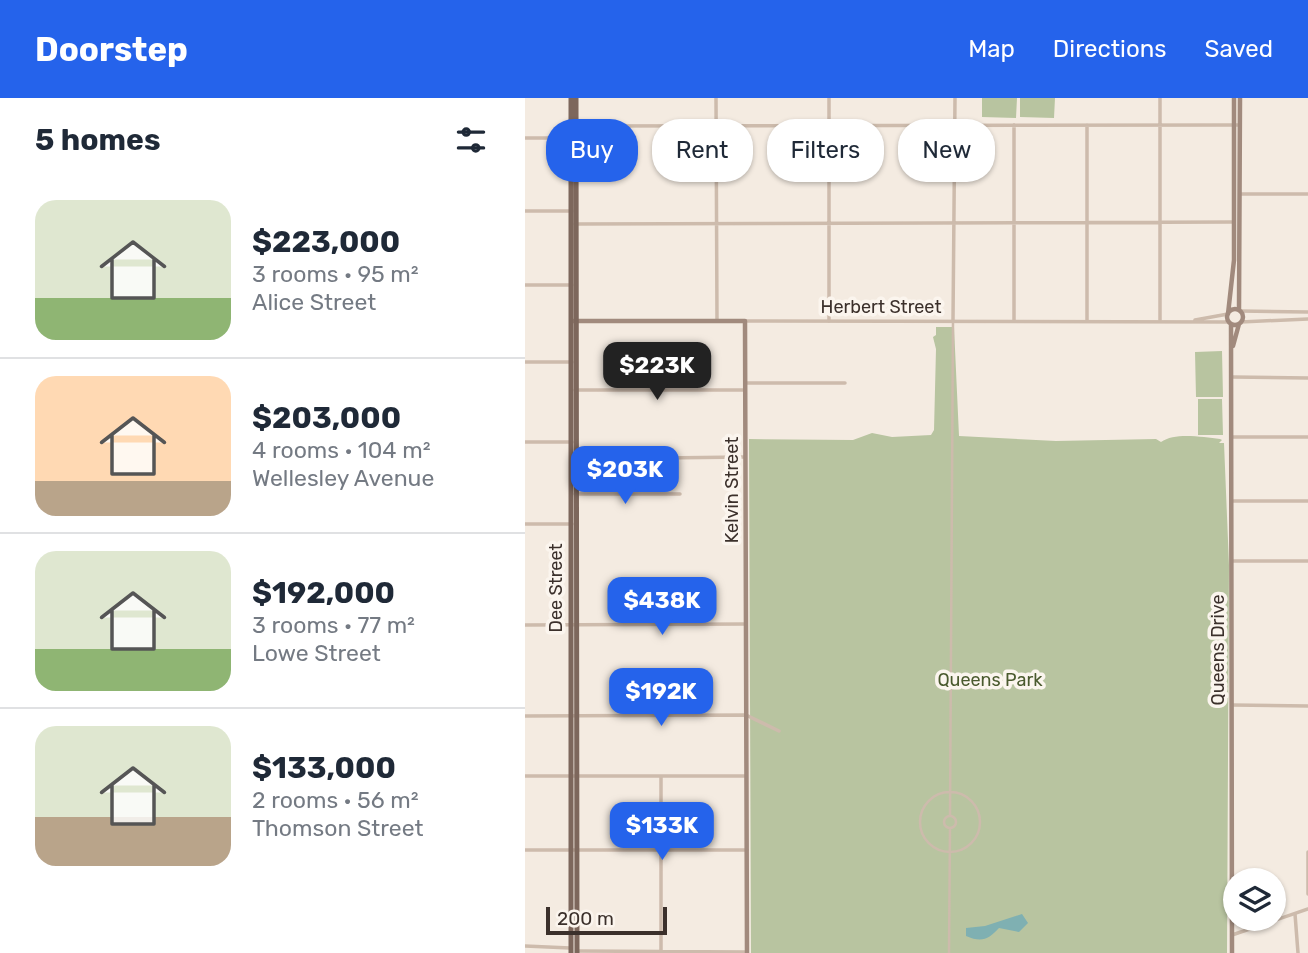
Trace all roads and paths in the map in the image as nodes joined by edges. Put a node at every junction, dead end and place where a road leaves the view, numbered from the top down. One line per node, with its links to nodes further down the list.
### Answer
1 (573, 98): 8 (main road, Dee Street)
2 (716, 98): 9 (street)
3 (829, 98): 10 (street)
4 (955, 98): 11 (street)
5 (1160, 98): 15 (street)
6 (1234, 98): 16 (main road)
7 (1240, 98): 16 (main road)
8 (572, 119)
9 (716, 119)
10 (829, 119)
11 (954, 119)
12 (995, 125): 13 (street)
13 (1014, 125): 14 (street); 31 (street)
14 (1087, 125): 15 (street); 32 (street)
15 (1160, 125): 16 (street); 33 (street)
16 (1237, 125): 23 (main road)
17 (525, 138): 18 (street)
18 (546, 138)
19 (572, 182): 26 (main road, Dee Street)
20 (717, 182): 28 (street)
21 (829, 182): 29 (street)
22 (953, 182): 30 (street)
23 (1237, 194): 24 (street); 27 (main road); 37 (main road)
24 (1308, 194)
25 (525, 211): 26 (street)
26 (572, 211): 34 (main road, Dee Street)
27 (1234, 222): 33 (street); 39 (main road)
28 (717, 223): 29 (street); 34 (street); 46 (street)
29 (829, 223): 30 (street); 48 (street)
30 (953, 223): 31 (street); 49 (street)
31 (1014, 223): 32 (street); 41 (street)
32 (1087, 223): 33 (street); 42 (street)
33 (1160, 223): 43 (street)
34 (572, 224): 36 (main road, Dee Street)
35 (525, 285): 36 (street)
36 (573, 285): 45 (main road, Dee Street)
37 (1239, 311): 38 (street, Herbert Street); 39 (main road, Herbert Street); 51 (main road)
38 (1308, 312)
39 (1228, 314): 44 (street, Herbert Street); 50 (main road)
40 (1308, 319): 51 (street, Herbert Street)
41 (1014, 320): 42 (street, Herbert Street); 49 (street, Herbert Street)
42 (1087, 320): 43 (street, Herbert Street)
43 (1160, 320): 44 (street, Herbert Street)
44 (1193, 320): 50 (street, Herbert Street)
45 (573, 321): 46 (main road, Herbert Street); 54 (main road, Dee Street)
46 (717, 321): 47 (main road, Herbert Street)
47 (745, 321): 48 (street, Herbert Street); 57 (main road, Kelvin Street)
48 (829, 321): 49 (street, Herbert Street)
49 (953, 321): 88 (street)
50 (1230, 323): 51 (main road, Herbert Street); 52 (main road, Queens Drive)
51 (1240, 323): 52 (main road, Queens Drive)
52 (1233, 346): 55 (main road, Queens Drive)
53 (525, 362): 54 (street)
54 (573, 362): 59 (main road, Dee Street)
55 (1233, 377): 56 (street); 61 (main road, Queens Drive)
56 (1308, 378)
57 (745, 383): 58 (street); 60 (main road, Kelvin Street)
58 (845, 383)
59 (573, 390): 60 (street); 64 (main road, Dee Street)
60 (745, 390): 65 (main road, Kelvin Street)
61 (1233, 437): 62 (street); 69 (main road, Queens Drive)
62 (1308, 437)
63 (525, 442): 64 (street)
64 (573, 442): 66 (main road, Dee Street); 67 (main road, Dee Street)
65 (745, 457): 66 (street); 75 (main road, Kelvin Street)
66 (576, 459): 67 (main road, Dee Street)
67 (573, 494): 68 (street); 72 (main road, Dee Street)
68 (680, 494)
69 (1233, 501): 70 (street); 73 (main road, Queens Drive)
70 (1308, 501)
71 (525, 524): 72 (street)
72 (573, 524): 77 (main road, Dee Street)
73 (1233, 561): 74 (street); 78 (main road, Queens Drive)
74 (1308, 561)
75 (746, 624): 77 (street); 81 (main road, Kelvin Street)
76 (525, 625): 77 (street)
77 (573, 625): 80 (main road, Dee Street)
78 (1232, 705): 79 (street); 100 (main road, Queens Drive)
79 (1308, 706)
80 (573, 715): 81 (street); 82 (street); 85 (main road, Dee Street)
81 (746, 715): 83 (street); 87 (main road, Kelvin Street)
82 (525, 716)
83 (779, 731)
84 (525, 776): 85 (street)
85 (573, 776): 86 (street); 92 (main road, Dee Street)
86 (661, 776): 87 (street); 93 (street)
87 (747, 776): 94 (main road, Kelvin Street)
88 (950, 792): 89 (street); 95 (street); 95 (street)
89 (950, 816): 90 (street); 90 (street)
90 (950, 828): 95 (street)
91 (525, 850): 92 (street)
92 (574, 850): 93 (street); 102 (main road, Dee Street)
93 (661, 850): 94 (street); 103 (street)
94 (747, 850): 104 (main road, Kelvin Street)
95 (949, 852): 105 (street)
96 (1308, 852): 97 (street)
97 (1308, 894)
98 (1308, 909): 99 (street)
99 (1295, 914): 100 (street); 107 (street)
100 (1232, 935): 106 (main road, Queens Drive)
101 (525, 946): 102 (street)
102 (574, 951): 103 (street)
103 (661, 953): 104 (street)
104 (747, 953)
105 (949, 953)
106 (1232, 953)
107 (1298, 953)

